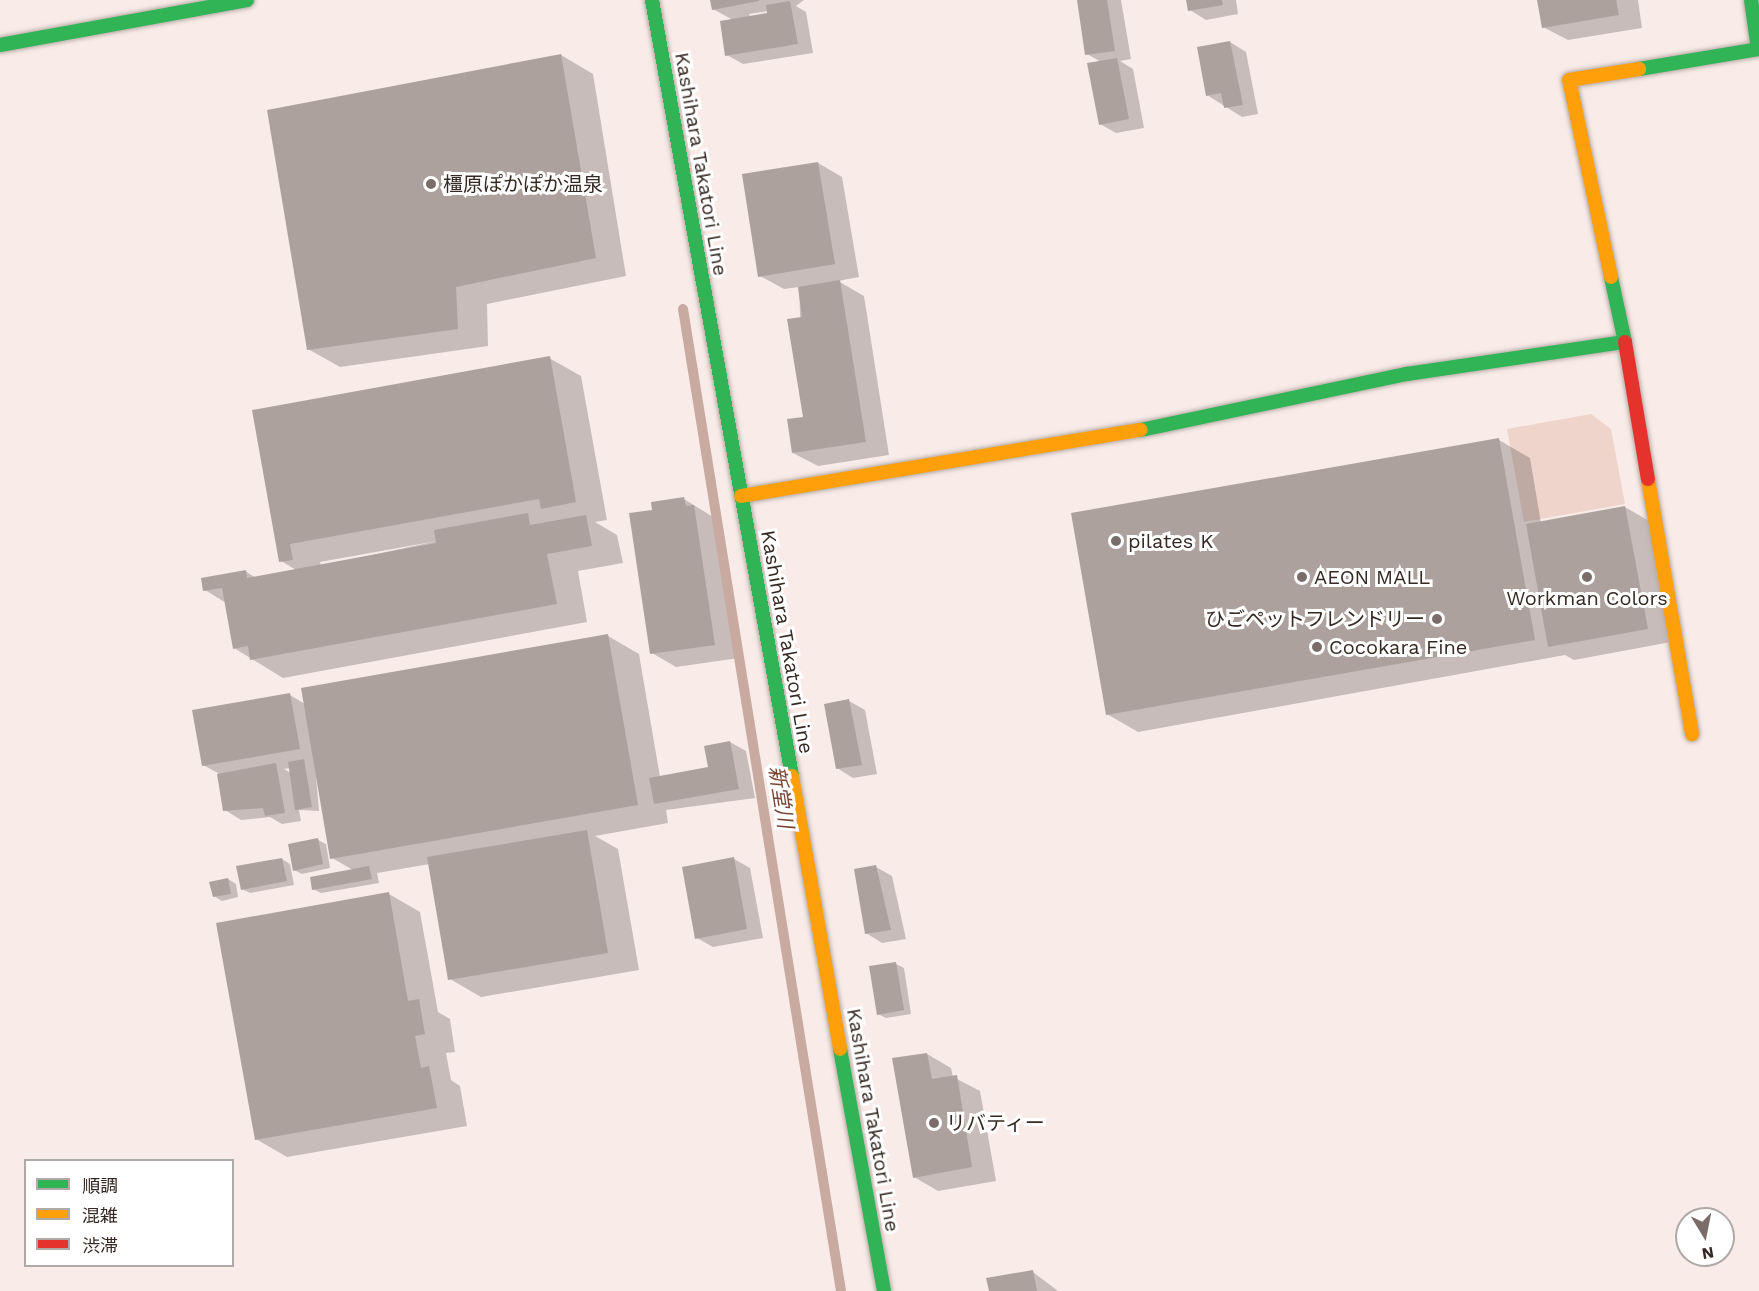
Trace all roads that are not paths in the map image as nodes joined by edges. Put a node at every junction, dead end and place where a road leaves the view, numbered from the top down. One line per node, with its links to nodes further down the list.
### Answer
1 (247, 0): 4 (street)
2 (652, 0): 6 (street, Kashihara Takatori Line)
3 (1751, 0): 5 (street)
4 (0, 45)
5 (1625, 342): 6 (street); 7 (street)
6 (741, 496): 8 (street, Kashihara Takatori Line)
7 (1692, 734)
8 (884, 1291)

